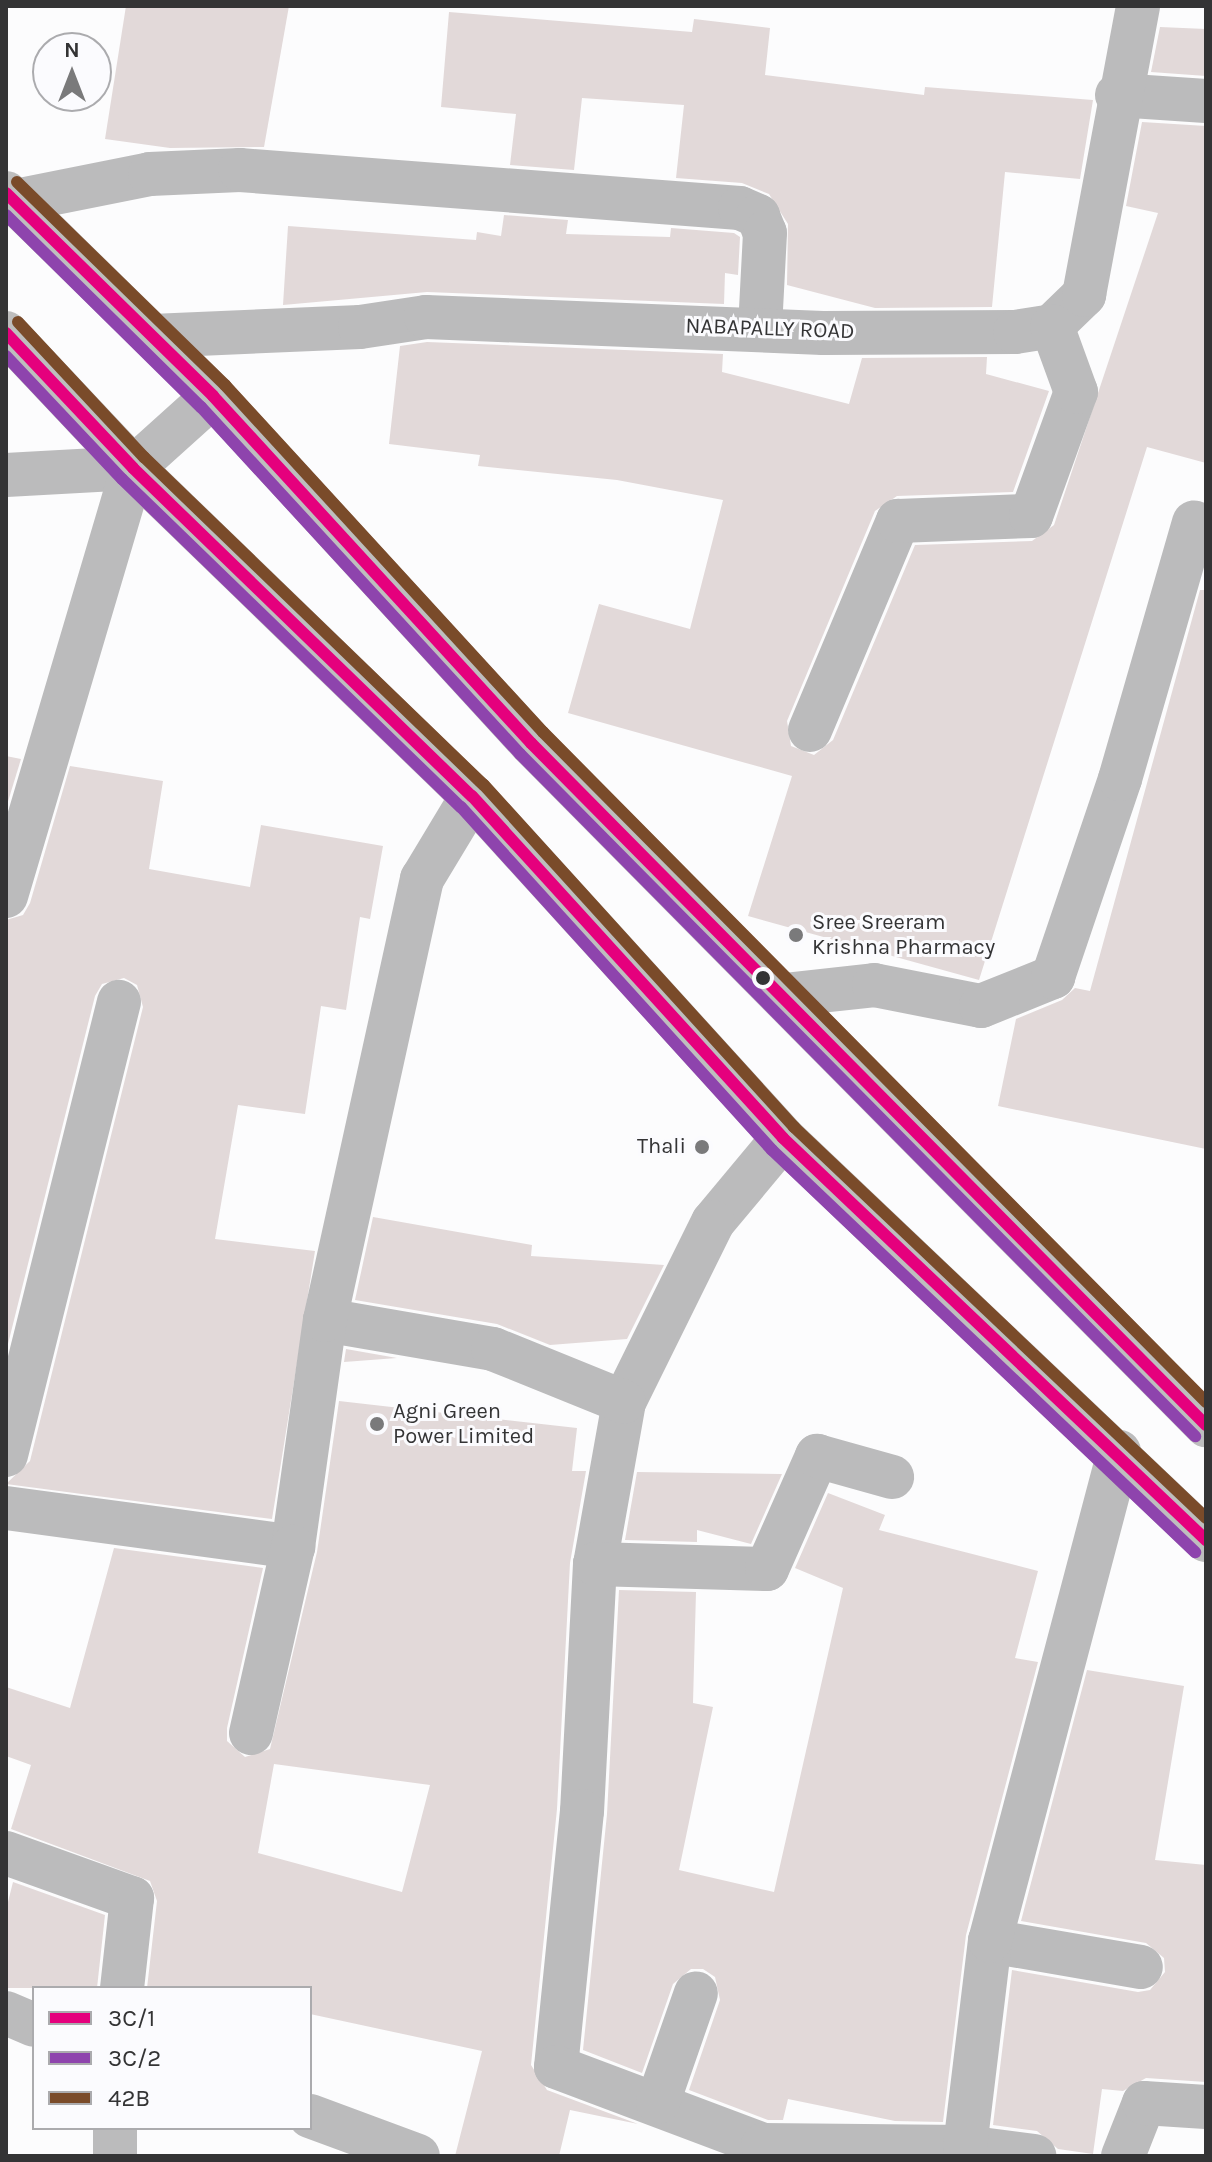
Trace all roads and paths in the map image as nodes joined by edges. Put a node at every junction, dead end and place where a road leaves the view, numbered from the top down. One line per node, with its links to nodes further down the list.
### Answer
1 (1138, 6): 2 (street)
2 (1117, 95): 3 (street); 5 (street)
3 (1206, 101)
4 (10, 197): 6 (street); 8 (main road)
5 (1052, 326): 6 (street, NABAPALLY ROAD); 13 (street)
6 (760, 330): 8 (street, NABAPALLY ROAD)
7 (6, 333): 10 (main road)
8 (152, 336): 9 (main road)
9 (213, 396): 10 (street); 16 (main road)
10 (133, 468): 11 (street); 14 (main road); 15 (street)
11 (6, 475)
12 (1194, 522): 16 (street)
13 (810, 730)
14 (472, 796): 18 (main road); 19 (street)
15 (6, 896)
16 (784, 995): 21 (main road)
17 (119, 1002): 23 (street)
18 (783, 1138): 20 (street); 22 (main road)
19 (325, 1320): 20 (street); 27 (street)
20 (624, 1402): 28 (street)
21 (1206, 1425)
22 (1119, 1452): 26 (main road); 31 (street)
23 (6, 1455)
24 (892, 1477): 28 (street)
25 (6, 1508): 27 (street)
26 (1206, 1540)
27 (293, 1547): 29 (street)
28 (595, 1564): 37 (street)
29 (251, 1733)
30 (6, 1853): 33 (street)
31 (990, 1941): 32 (street); 41 (street)
32 (1141, 1967)
33 (122, 1986)
34 (696, 1993): 37 (street)
35 (6, 2013): 36 (street)
36 (32, 2024)
37 (658, 2102): 42 (street)
38 (1206, 2107): 46 (street)
39 (312, 2117): 44 (street)
40 (115, 2130): 43 (street)
41 (965, 2147): 42 (street); 45 (street)
42 (826, 2150)
43 (115, 2156)
44 (418, 2156)
45 (1034, 2156)
46 (1123, 2156)

